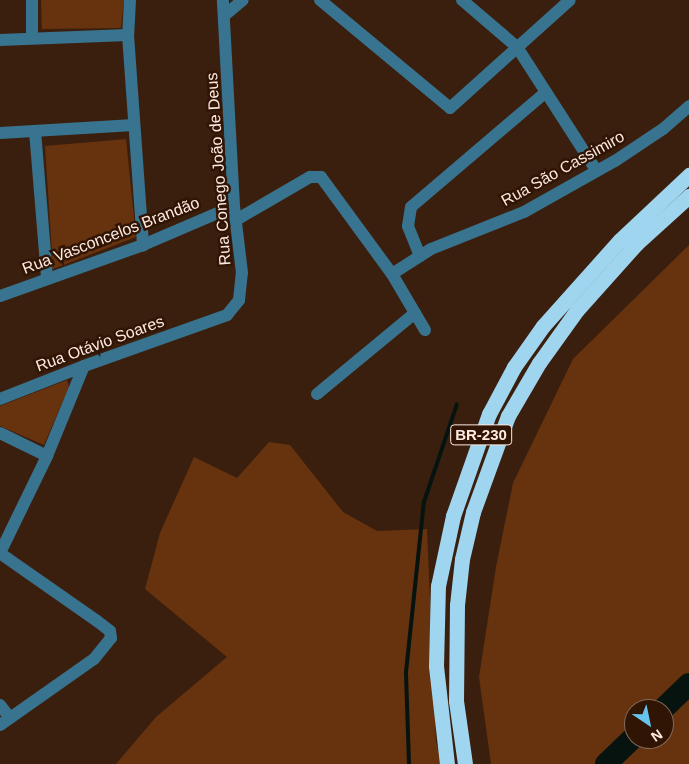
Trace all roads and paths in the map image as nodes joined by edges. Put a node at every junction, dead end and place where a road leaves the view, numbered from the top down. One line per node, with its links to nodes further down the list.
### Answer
1 (32, 0): 10 (street)
2 (130, 0): 9 (street)
3 (223, 0): 8 (street, Rua Conego João de Deus)
4 (243, 0): 8 (street)
5 (320, 0): 12 (street)
6 (462, 0): 12 (street)
7 (570, 0): 12 (street)
8 (225, 15): 21 (street, Rua Conego João de Deus)
9 (128, 35): 10 (street); 15 (street)
10 (32, 38): 11 (street)
11 (0, 40)
12 (517, 47): 13 (street)
13 (546, 92): 18 (street); 24 (street)
14 (689, 106): 18 (street, Rua São Cassimiro)
15 (134, 126): 16 (street); 23 (street)
16 (35, 131): 17 (street); 26 (street)
17 (0, 133)
18 (596, 170): 24 (street, Rua São Cassimiro)
19 (689, 175): 39 (highway, BR-230)
20 (689, 196): 40 (highway, BR-230)
21 (234, 206): 22 (street, Rua Conego João de Deus); 23 (street, Rua Vasconcelos Brandão)
22 (236, 220): 25 (street); 29 (street, Rua Conego João de Deus)
23 (143, 245): 26 (street, Rua Vasconcelos Brandão)
24 (420, 256): 25 (street, Rua São Cassimiro)
25 (392, 274): 28 (street)
26 (47, 278): 27 (street, Rua Vasconcelos Brandão)
27 (0, 296)
28 (415, 313): 30 (street); 32 (street)
29 (212, 320): 31 (street, Rua Otávio Soares)
30 (425, 330)
31 (84, 366): 33 (street, Rua Otávio Soares); 35 (street)
32 (318, 394)
33 (0, 399)
34 (0, 433): 35 (street)
35 (47, 456): 36 (street)
36 (0, 553): 38 (street)
37 (0, 705): 38 (street)
38 (5, 722)
39 (446, 764)
40 (465, 764)

